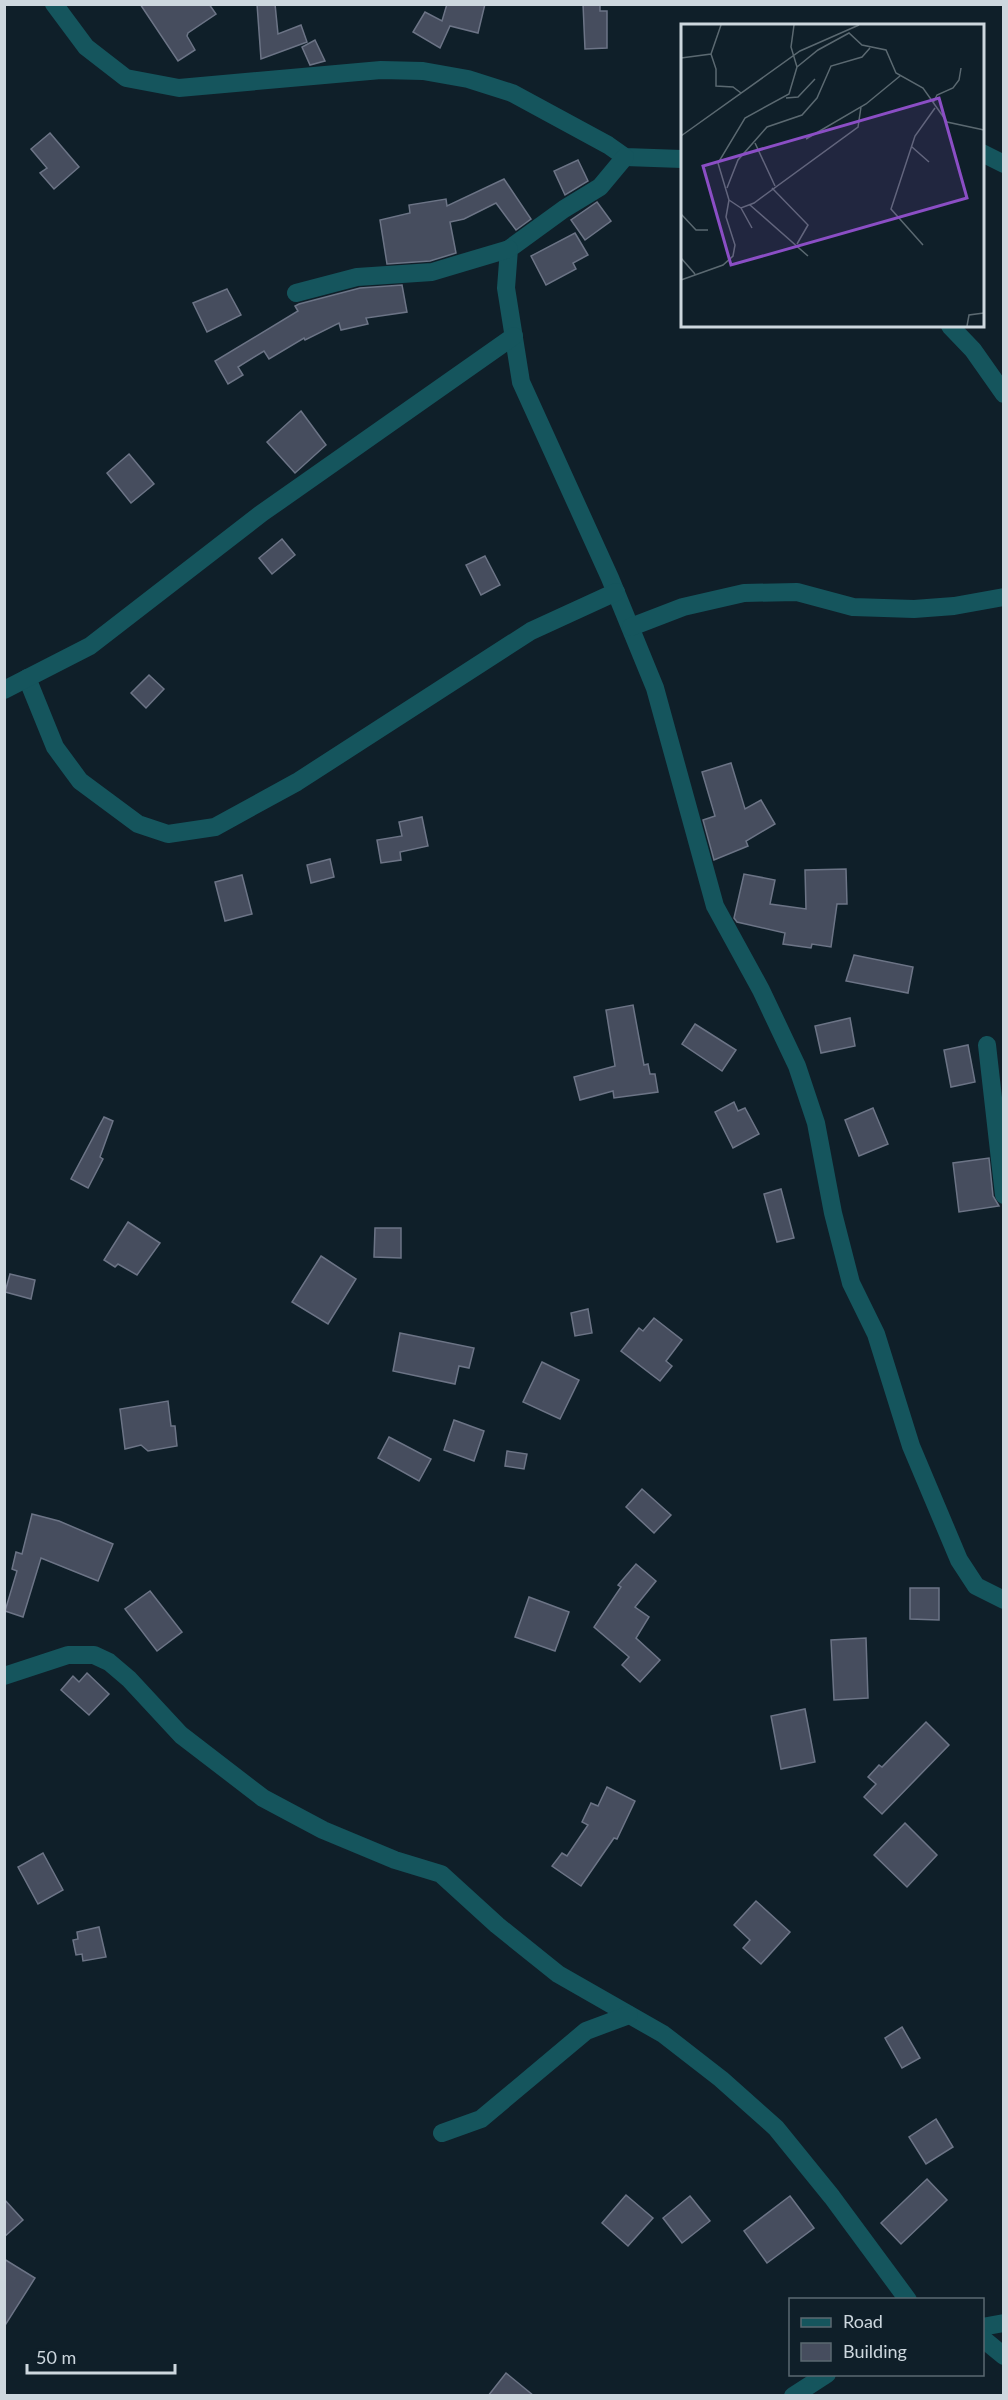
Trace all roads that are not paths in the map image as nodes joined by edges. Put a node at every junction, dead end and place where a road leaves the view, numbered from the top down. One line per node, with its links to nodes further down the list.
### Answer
1 (54, 4): 3 (street)
2 (984, 154): 5 (street)
3 (625, 157): 4 (street); 6 (street)
4 (681, 159)
5 (1004, 164)
6 (509, 249): 7 (street); 9 (street)
7 (296, 293)
8 (951, 327): 10 (street)
9 (514, 336): 11 (street); 14 (street)
10 (1004, 394)
11 (616, 592): 13 (street); 14 (street)
12 (1004, 597): 13 (street)
13 (630, 627): 18 (street)
14 (27, 678): 15 (street)
15 (4, 690)
16 (987, 1045): 17 (street)
17 (1004, 1196)
18 (1004, 1600)
19 (4, 1676): 20 (street)
20 (629, 2015): 21 (street); 22 (street)
21 (442, 2133)
22 (907, 2298)
23 (1004, 2323): 24 (street)
24 (984, 2327)
25 (984, 2340): 26 (street)
26 (1004, 2356)
27 (824, 2376): 28 (street)
28 (794, 2396)

